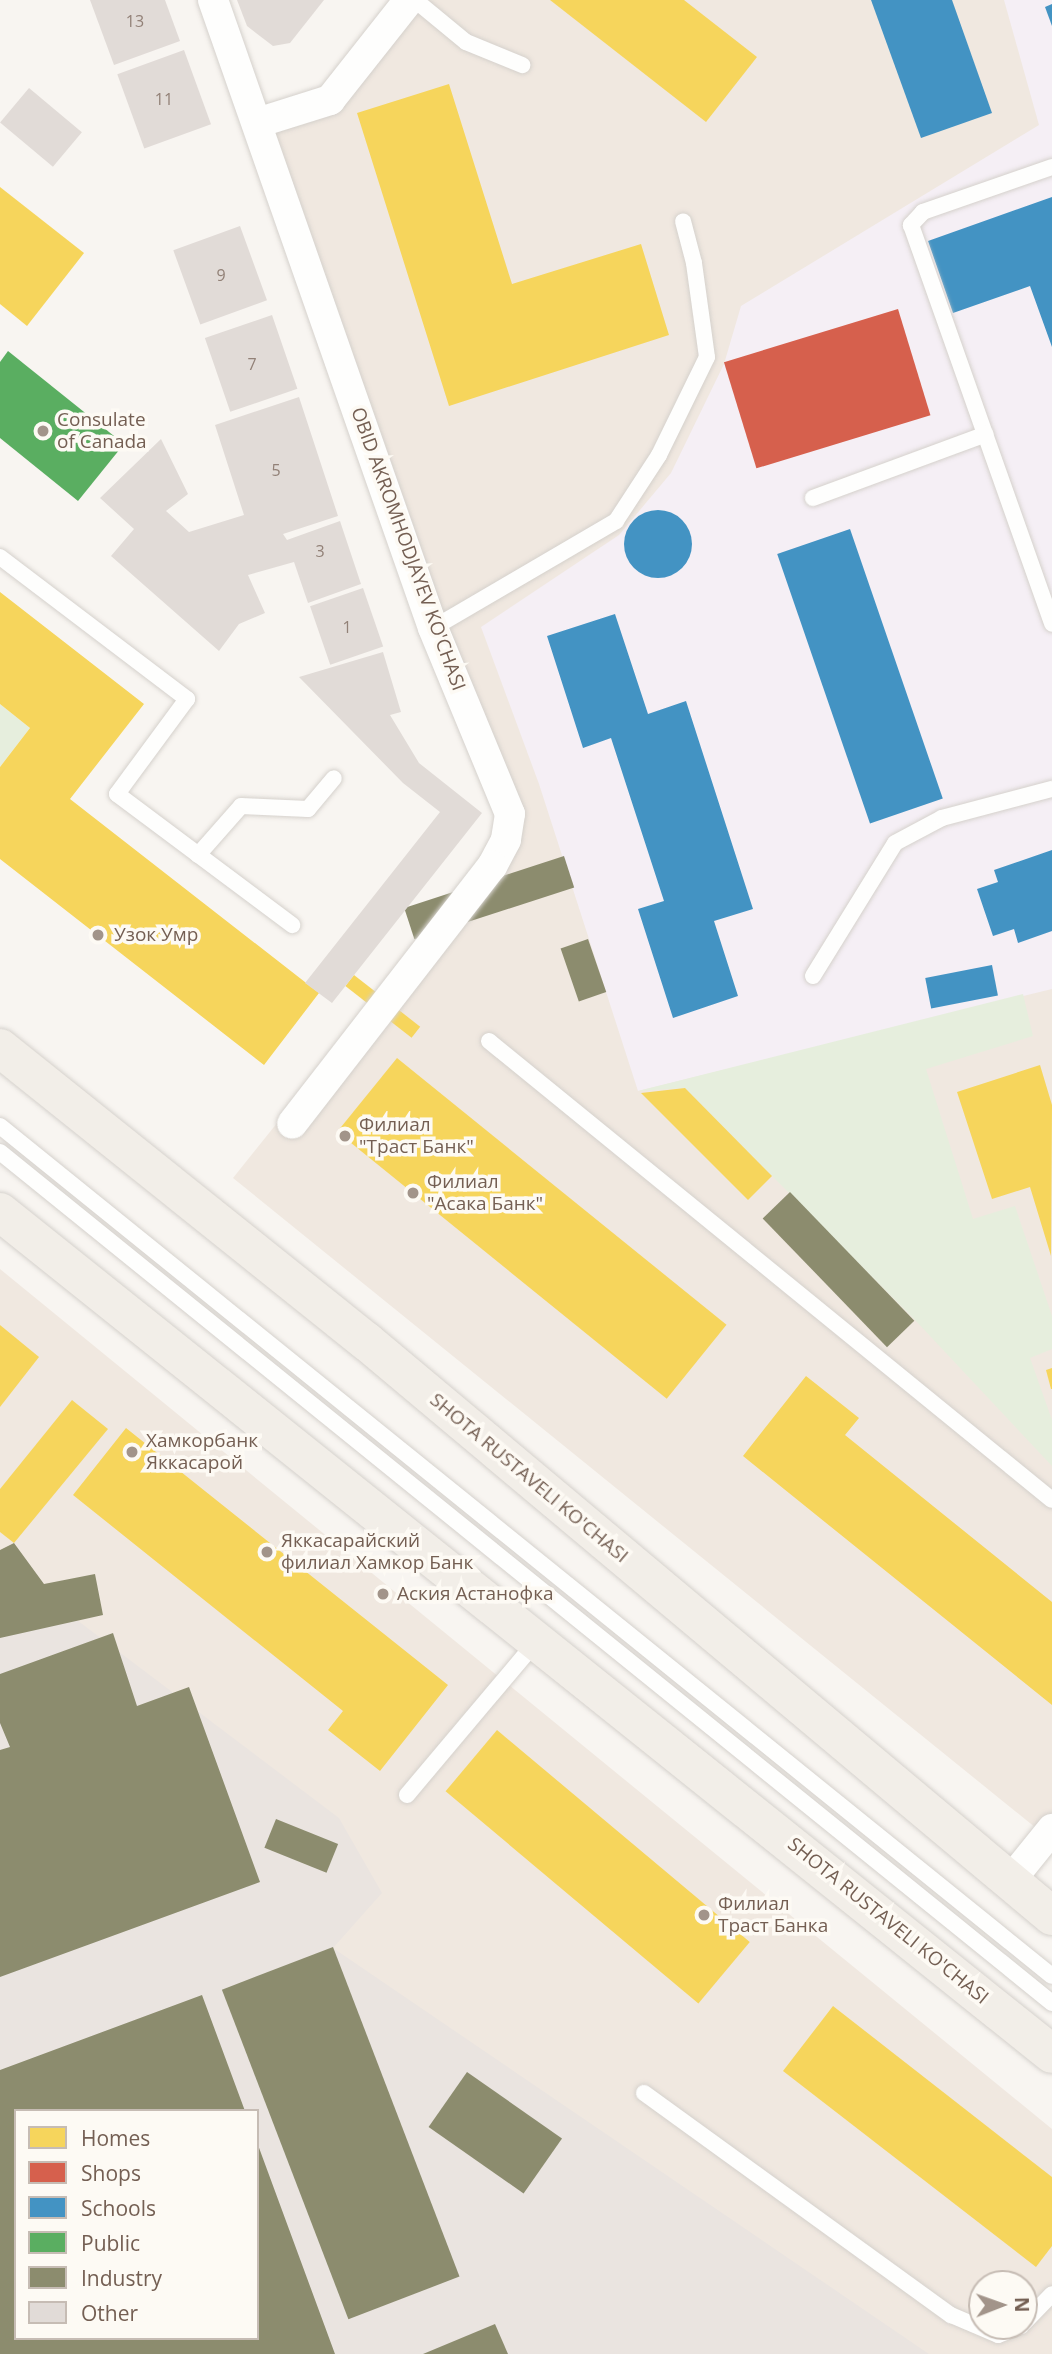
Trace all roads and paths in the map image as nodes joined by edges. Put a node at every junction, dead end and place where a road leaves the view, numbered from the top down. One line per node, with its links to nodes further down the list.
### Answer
1 (213, 0): 5 (street, OBID AKROMHODJAYEV KO'CHASI)
2 (409, 0): 5 (street)
3 (415, 0): 4 (lane)
4 (522, 65)
5 (257, 123): 12 (street, OBID AKROMHODJAYEV KO'CHASI)
6 (1052, 167): 8 (lane)
7 (683, 221): 12 (lane)
8 (986, 434): 9 (lane); 11 (lane)
9 (813, 498)
10 (0, 557): 15 (lane)
11 (1052, 624)
12 (433, 628): 20 (street, OBID AKROMHODJAYEV KO'CHASI)
13 (334, 778): 15 (lane)
14 (1052, 789): 17 (lane)
15 (198, 855): 16 (lane)
16 (292, 925)
17 (813, 976)
18 (489, 1041): 24 (lane)
19 (0, 1048): 28 (main road, SHOTA RUSTAVELI KO'CHASI)
20 (292, 1124)
21 (0, 1126): 30 (lane)
22 (0, 1152): 31 (lane)
23 (0, 1212): 25 (main road, SHOTA RUSTAVELI KO'CHASI)
24 (1052, 1500)
25 (536, 1642): 26 (lane); 32 (main road, SHOTA RUSTAVELI KO'CHASI)
26 (408, 1795)
27 (1052, 1829): 28 (street)
28 (1010, 1881): 29 (main road, SHOTA RUSTAVELI KO'CHASI)
29 (1052, 1916)
30 (1052, 1976)
31 (1052, 2003)
32 (1052, 2054)
33 (644, 2093): 36 (lane)
34 (1052, 2294): 35 (lane)
35 (1038, 2309)
36 (968, 2322)

